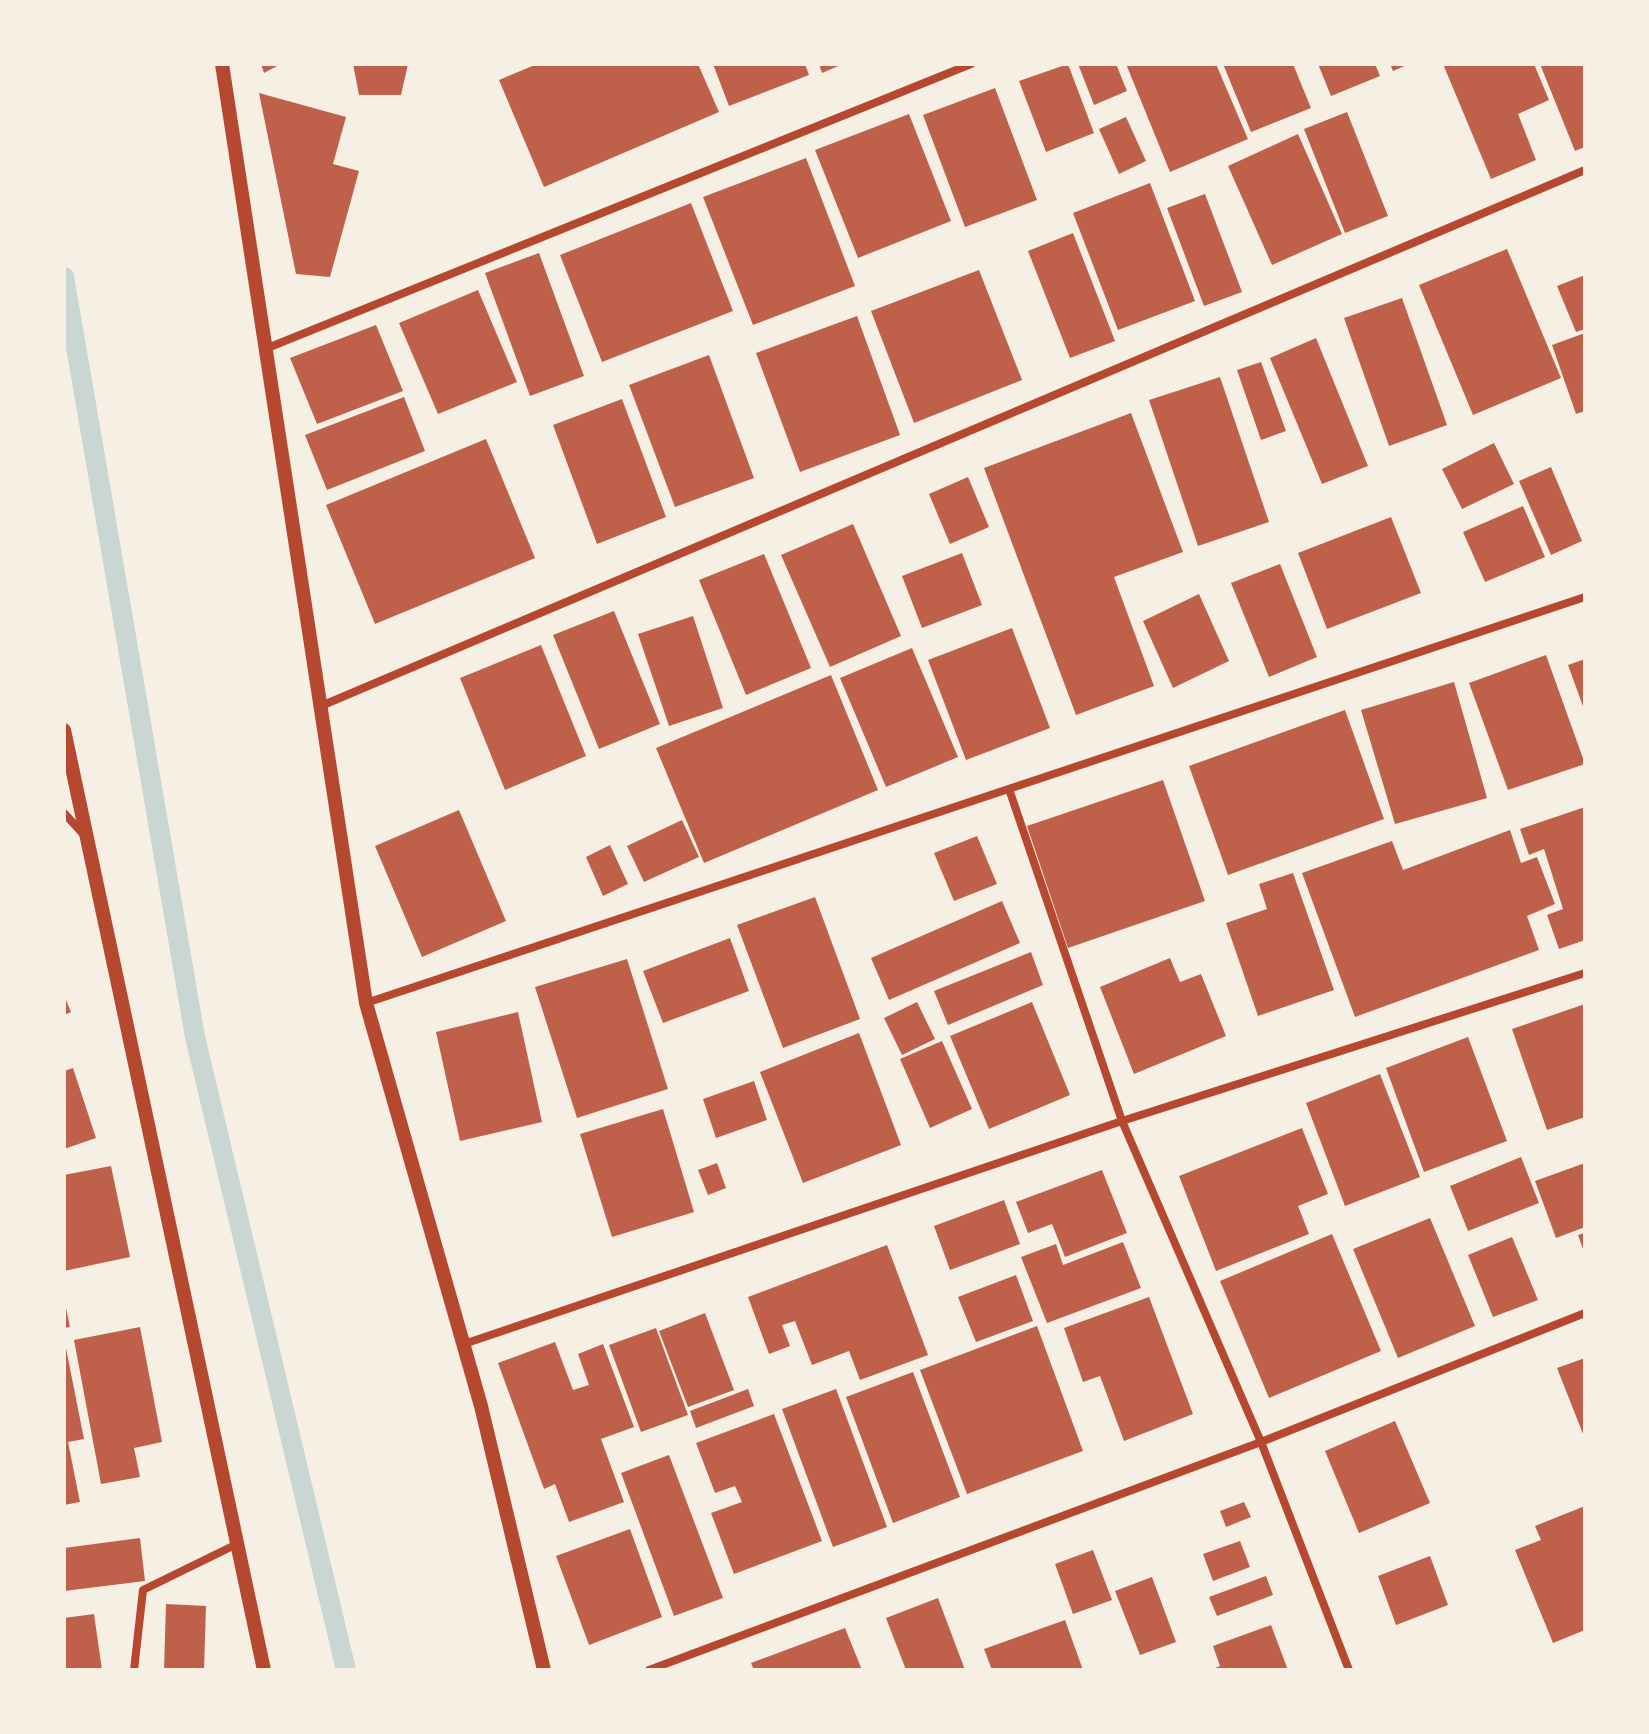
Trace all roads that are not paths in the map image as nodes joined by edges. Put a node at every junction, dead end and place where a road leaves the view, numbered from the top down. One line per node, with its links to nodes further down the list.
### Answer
1 (222, 64): 4 (street)
2 (971, 64): 4 (street)
3 (1585, 170): 6 (street)
4 (265, 349): 6 (street)
5 (1585, 597): 8 (street)
6 (321, 706): 12 (street)
7 (64, 730): 10 (street)
8 (1009, 789): 12 (street); 13 (street)
9 (64, 813): 10 (street)
10 (87, 839): 17 (street)
11 (1585, 973): 13 (street)
12 (366, 1003): 15 (street)
13 (1122, 1121): 15 (street); 16 (street)
14 (1585, 1313): 16 (street)
15 (464, 1344): 20 (street)
16 (1261, 1442): 21 (street); 22 (street)
17 (237, 1544): 18 (street); 19 (street)
18 (134, 1670)
19 (264, 1670)
20 (544, 1670)
21 (649, 1670)
22 (1349, 1670)

